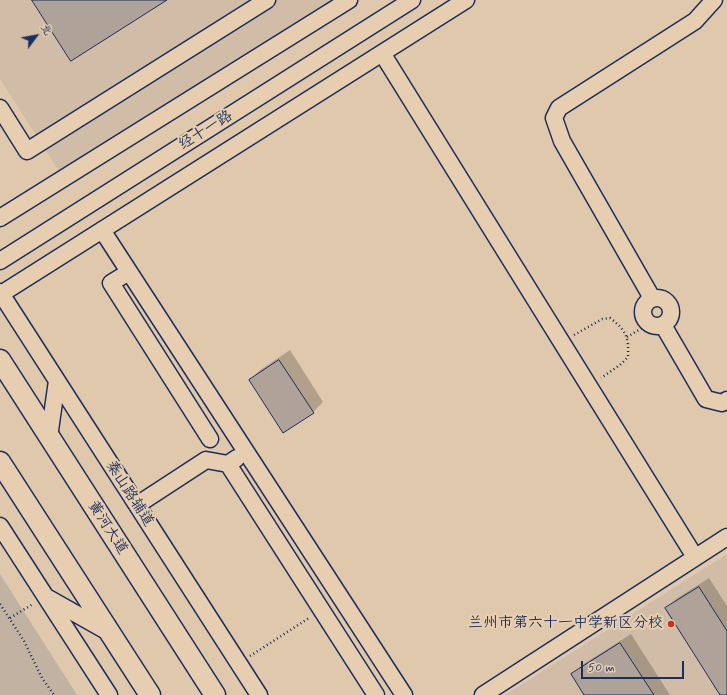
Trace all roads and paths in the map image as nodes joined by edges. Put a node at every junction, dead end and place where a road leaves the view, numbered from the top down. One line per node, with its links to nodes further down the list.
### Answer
1 (267, 0): 7 (street)
2 (412, 0): 10 (street, 经十一路)
3 (466, 0): 6 (street)
4 (714, 0): 13 (street)
5 (346, 1): 8 (street)
6 (382, 52): 9 (street); 16 (street)
7 (0, 108)
8 (0, 218)
9 (102, 230): 11 (street); 12 (street)
10 (0, 261)
11 (129, 272): 21 (street); 23 (street)
12 (0, 293): 18 (street, 秦山路辅道)
13 (652, 298): 14 (street); 14 (street)
14 (656, 325): 15 (path); 20 (street)
15 (627, 337): 16 (path); 19 (path)
16 (562, 342): 19 (street)
17 (0, 360): 22 (main road, 黄河大道)
18 (57, 381): 22 (street); 28 (street, 秦山路辅道)
19 (589, 386): 31 (street)
20 (727, 400)
21 (229, 426): 23 (street); 24 (street)
22 (49, 437): 41 (main road, 黄河大道)
23 (210, 439): 25 (street)
24 (246, 452): 27 (street); 44 (street)
25 (206, 460): 27 (street); 28 (street)
26 (0, 462): 36 (main road)
27 (228, 464): 34 (street)
28 (137, 505): 37 (street, 秦山路辅道)
29 (0, 526): 32 (street)
30 (727, 537): 31 (street)
31 (695, 557): 45 (street)
32 (45, 596): 35 (path); 36 (street); 39 (street)
33 (0, 604): 35 (path)
34 (322, 610): 37 (path); 43 (street)
35 (10, 618): 38 (path)
36 (111, 634): 40 (main road)
37 (238, 663): 42 (street, 秦山路辅道)
38 (54, 695)
39 (109, 695)
40 (150, 695)
41 (215, 695)
42 (259, 695)
43 (376, 695)
44 (404, 695)
45 (483, 695)

